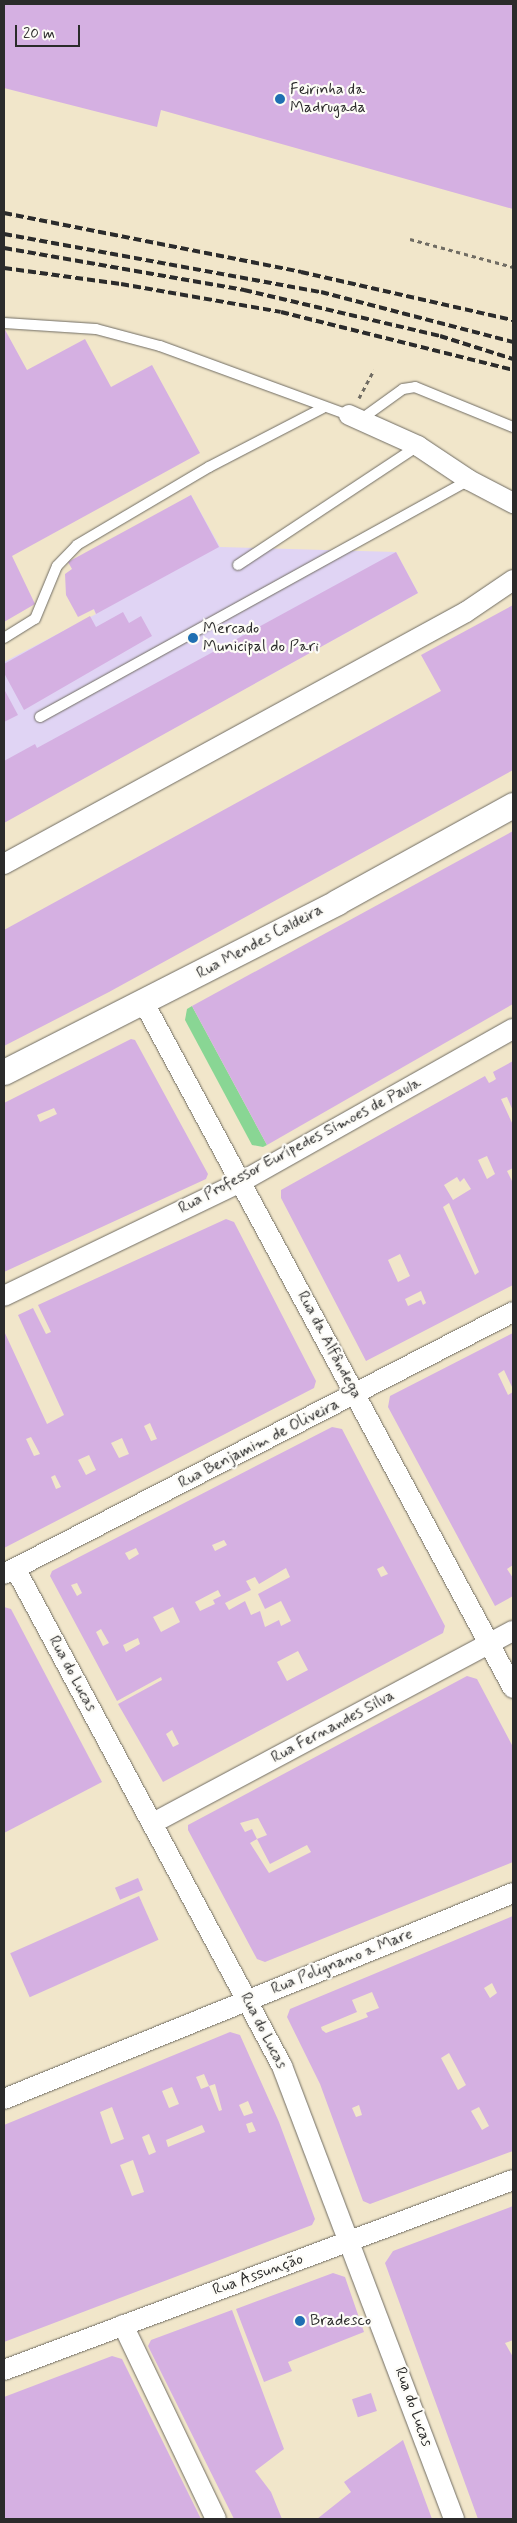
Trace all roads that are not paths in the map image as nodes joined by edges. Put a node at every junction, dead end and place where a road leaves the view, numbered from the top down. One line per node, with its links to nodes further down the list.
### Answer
1 (4, 323): 2 (lane)
2 (323, 408): 3 (lane); 10 (lane)
3 (355, 418): 4 (lane); 5 (street)
4 (513, 426)
5 (418, 446): 6 (street); 8 (lane)
6 (469, 480): 7 (street); 11 (lane)
7 (513, 503)
8 (238, 565)
9 (513, 580): 13 (street)
10 (4, 638)
11 (40, 717)
12 (513, 805): 14 (street, Rua Mendes Caldeira)
13 (4, 864)
14 (144, 1003): 16 (street, Rua Mendes Caldeira); 17 (street, Rua da Alfândega)
15 (513, 1029): 17 (street, Rua Professor Eurípedes Simoes de Paula)
16 (4, 1072)
17 (241, 1182): 18 (street, Rua Professor Eurípedes Simoes de Paula); 20 (street, Rua da Alfândega)
18 (4, 1296)
19 (513, 1312): 20 (street, Rua Benjamim de Oliveira)
20 (356, 1394): 21 (street, Rua Benjamim de Oliveira); 23 (street, Rua da Alfândega)
21 (10, 1571): 25 (street, Rua do Lucas)
22 (513, 1631): 23 (street, Rua Fernandes Silva)
23 (490, 1643): 24 (street, Rua da Alfândega); 25 (street, Rua Fernandes Silva)
24 (513, 1688)
25 (153, 1823): 27 (street, Rua do Lucas)
26 (513, 1893): 27 (street, Rua Polignano a Mare)
27 (248, 2000): 28 (street, Rua Polignano a Mare); 30 (street, Rua do Lucas)
28 (4, 2099)
29 (513, 2180): 30 (street, Rua Assunção)
30 (351, 2241): 31 (street, Rua Assunção); 34 (street, Rua do Lucas)
31 (123, 2325): 32 (street, Rua Assunção); 33 (street)
32 (4, 2370)
33 (216, 2519)
34 (454, 2519)

